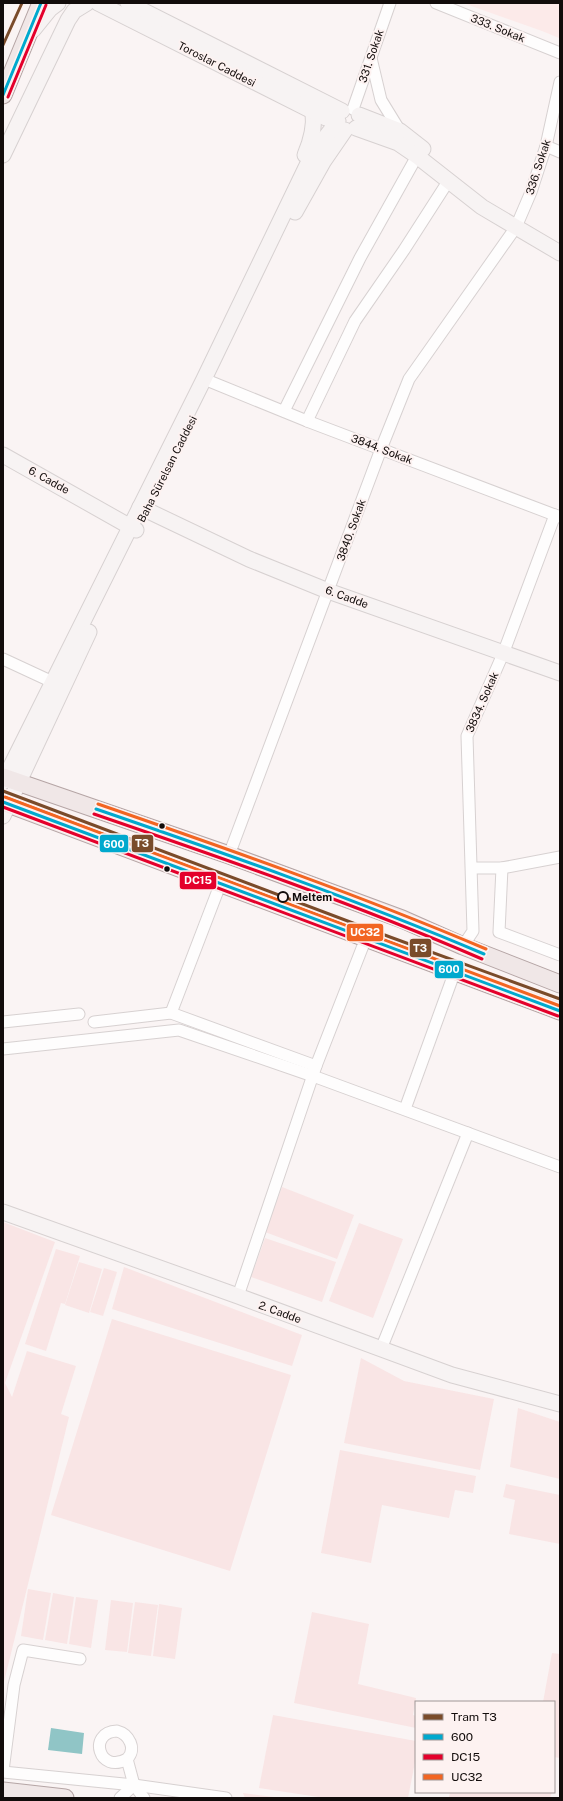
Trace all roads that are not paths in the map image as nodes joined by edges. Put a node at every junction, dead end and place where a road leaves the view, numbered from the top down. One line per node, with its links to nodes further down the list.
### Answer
1 (41, 3): 8 (main road)
2 (58, 3): 8 (main road)
3 (87, 3): 18 (main road)
4 (98, 3): 13 (main road, Toroslar Caddesi)
5 (128, 3): 14 (main road, Toroslar Caddesi)
6 (390, 3): 10 (street, 331. Sokak)
7 (436, 3): 9 (street, 333. Sokak)
8 (28, 37): 12 (main road)
9 (560, 53)
10 (371, 58): 14 (street, 331. Sokak); 15 (street)
11 (560, 82): 16 (street, 336. Sokak)
12 (3, 94)
13 (313, 112): 14 (main road, Toroslar Caddesi); 20 (main road)
14 (349, 119): 15 (main road, Toroslar Caddesi); 19 (main road, Toroslar Caddesi); 20 (main road, Baha Sürelsan Caddesi); 24 (main road, Baha Sürelsan Caddesi)
15 (400, 131): 22 (main road, Toroslar Caddesi)
16 (546, 146): 17 (street); 22 (street, 336. Sokak)
17 (560, 152)
18 (3, 155)
19 (417, 156): 21 (main road, Toroslar Caddesi); 25 (street)
20 (302, 176): 24 (main road, Baha Sürelsan Caddesi)
21 (449, 180): 22 (main road, Toroslar Caddesi); 26 (street)
22 (516, 227): 23 (main road, Toroslar Caddesi); 27 (street, 3840. Sokak)
23 (560, 253)
24 (208, 380): 25 (street, 3844. Sokak); 29 (main road, Baha Sürelsan Caddesi)
25 (284, 411): 26 (street, 3844. Sokak)
26 (307, 421): 27 (street, 3844. Sokak)
27 (381, 449): 30 (street, 3844. Sokak); 32 (street, 3840. Sokak)
28 (3, 454): 31 (main road, 6. Cadde)
29 (143, 508): 31 (main road, Baha Sürelsan Caddesi); 32 (main road, 6. Cadde)
30 (558, 516): 33 (street, 3834. Sokak)
31 (133, 528): 36 (main road, Baha Sürelsan Caddesi)
32 (328, 591): 33 (main road, 6. Cadde); 39 (street, 3840. Sokak)
33 (503, 654): 35 (main road, 6. Cadde); 41 (street, 3834. Sokak)
34 (3, 659): 36 (street)
35 (560, 673)
36 (58, 685): 37 (main road, Baha Sürelsan Caddesi)
37 (8, 780): 38 (main road, Baha Sürelsan Caddesi); 39 (main road)
38 (5, 808): 43 (main road)
39 (229, 855): 45 (main road)
40 (560, 857): 42 (street)
41 (472, 868): 42 (street); 45 (street, 3834. Sokak)
42 (502, 868): 46 (street)
43 (220, 885): 44 (main road); 50 (street)
44 (366, 938): 47 (main road); 55 (street)
45 (463, 946): 48 (main road)
46 (560, 955)
47 (456, 971): 49 (main road); 56 (street)
48 (560, 984)
49 (560, 1011)
50 (171, 1013): 53 (street); 55 (street)
51 (79, 1014): 52 (street)
52 (3, 1022)
53 (94, 1022)
54 (3, 1049): 55 (street)
55 (314, 1071): 56 (street); 60 (street)
56 (405, 1109): 57 (street)
57 (468, 1133): 58 (street); 61 (street)
58 (560, 1167)
59 (3, 1212): 60 (main road, 2. Cadde)
60 (238, 1296): 61 (main road, 2. Cadde)
61 (381, 1349): 62 (main road, 2. Cadde)
62 (560, 1404)
63 (80, 1659): 65 (street)
64 (127, 1759): 66 (street)
65 (3, 1772): 66 (street)
66 (134, 1786): 69 (street); 70 (street); 71 (street)
67 (3, 1791): 68 (main road)
68 (65, 1798)
69 (120, 1798)
70 (144, 1798)
71 (226, 1798)

